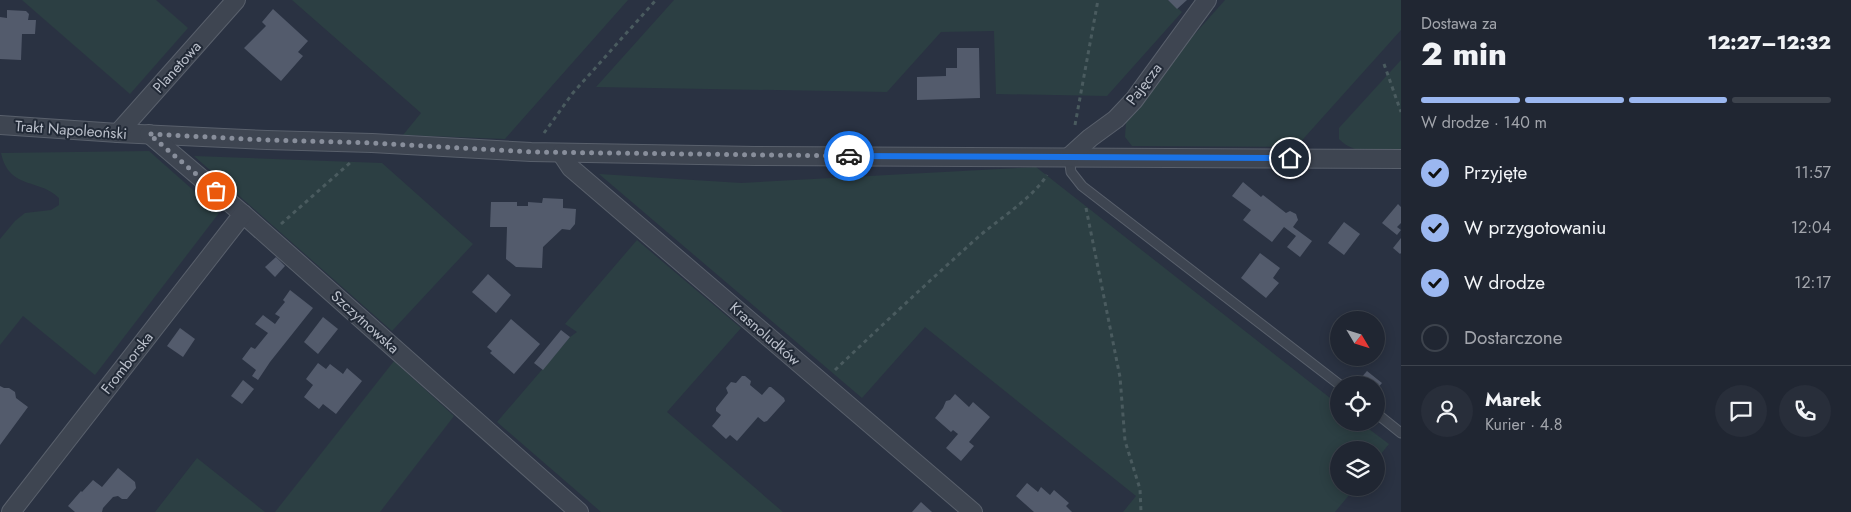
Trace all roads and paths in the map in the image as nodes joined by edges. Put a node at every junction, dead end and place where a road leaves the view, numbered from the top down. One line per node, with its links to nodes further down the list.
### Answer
1 (236, 0): 8 (street, Planetowa)
2 (656, 0): 11 (path)
3 (1098, 0): 13 (path)
4 (1207, 0): 13 (street, Pajęcza)
5 (1384, 64): 6 (path)
6 (1401, 112)
7 (0, 125): 8 (street, Trakt Napoleoński)
8 (118, 134): 9 (street, Trakt Napoleoński)
9 (149, 134): 10 (street, Trakt Napoleoński); 17 (street, Szczytnowska)
10 (372, 143): 11 (street, Trakt Napoleoński); 18 (path)
11 (531, 152): 12 (street, Trakt Napoleoński)
12 (561, 153): 13 (street, Trakt Napoleoński); 20 (street, Krasnoludków)
13 (1069, 157): 14 (street, Trakt Napoleoński); 16 (lane)
14 (1401, 159)
15 (1047, 176): 20 (path)
16 (1082, 186): 19 (lane); 26 (path)
17 (243, 214): 18 (street, Szczytnowska); 23 (street, Fromborska)
18 (267, 236): 24 (street, Szczytnowska)
19 (1330, 377)
20 (822, 383): 25 (street, Krasnoludków)
21 (1385, 420): 22 (lane)
22 (1401, 432)
23 (11, 512)
24 (579, 512)
25 (974, 512)
26 (1141, 512)

